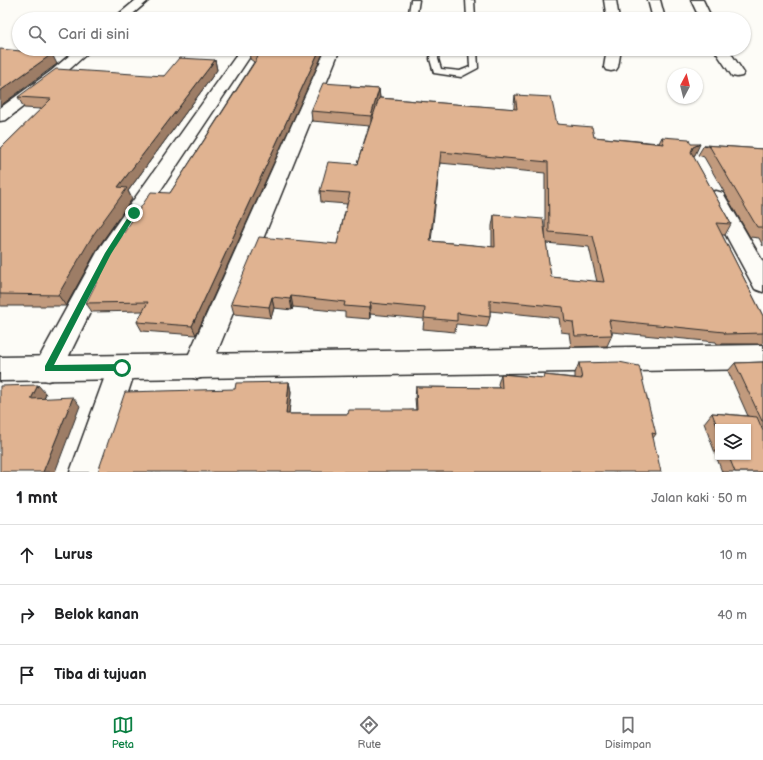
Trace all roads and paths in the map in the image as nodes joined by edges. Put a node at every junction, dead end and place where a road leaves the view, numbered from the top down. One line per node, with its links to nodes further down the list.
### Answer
1 (143, 0): 7 (street)
2 (415, 0): 8 (lane)
3 (470, 0): 9 (lane)
4 (610, 0): 10 (street)
5 (654, 0): 11 (street)
6 (697, 0): 12 (street)
7 (128, 12)
8 (413, 12)
9 (471, 12)
10 (612, 12)
11 (657, 12)
12 (703, 12)
13 (77, 56): 22 (street)
14 (243, 56): 29 (street)
15 (330, 56): 26 (street)
16 (434, 56): 17 (lane)
17 (473, 56)
18 (613, 56): 20 (street)
19 (726, 56): 21 (street)
20 (611, 67)
21 (737, 73)
22 (0, 116)
23 (707, 182): 24 (street)
24 (763, 283)
25 (763, 356): 26 (street)
26 (197, 367): 27 (street)
27 (122, 368): 29 (street); 30 (street)
28 (0, 369): 29 (street)
29 (48, 369)
30 (86, 472)

